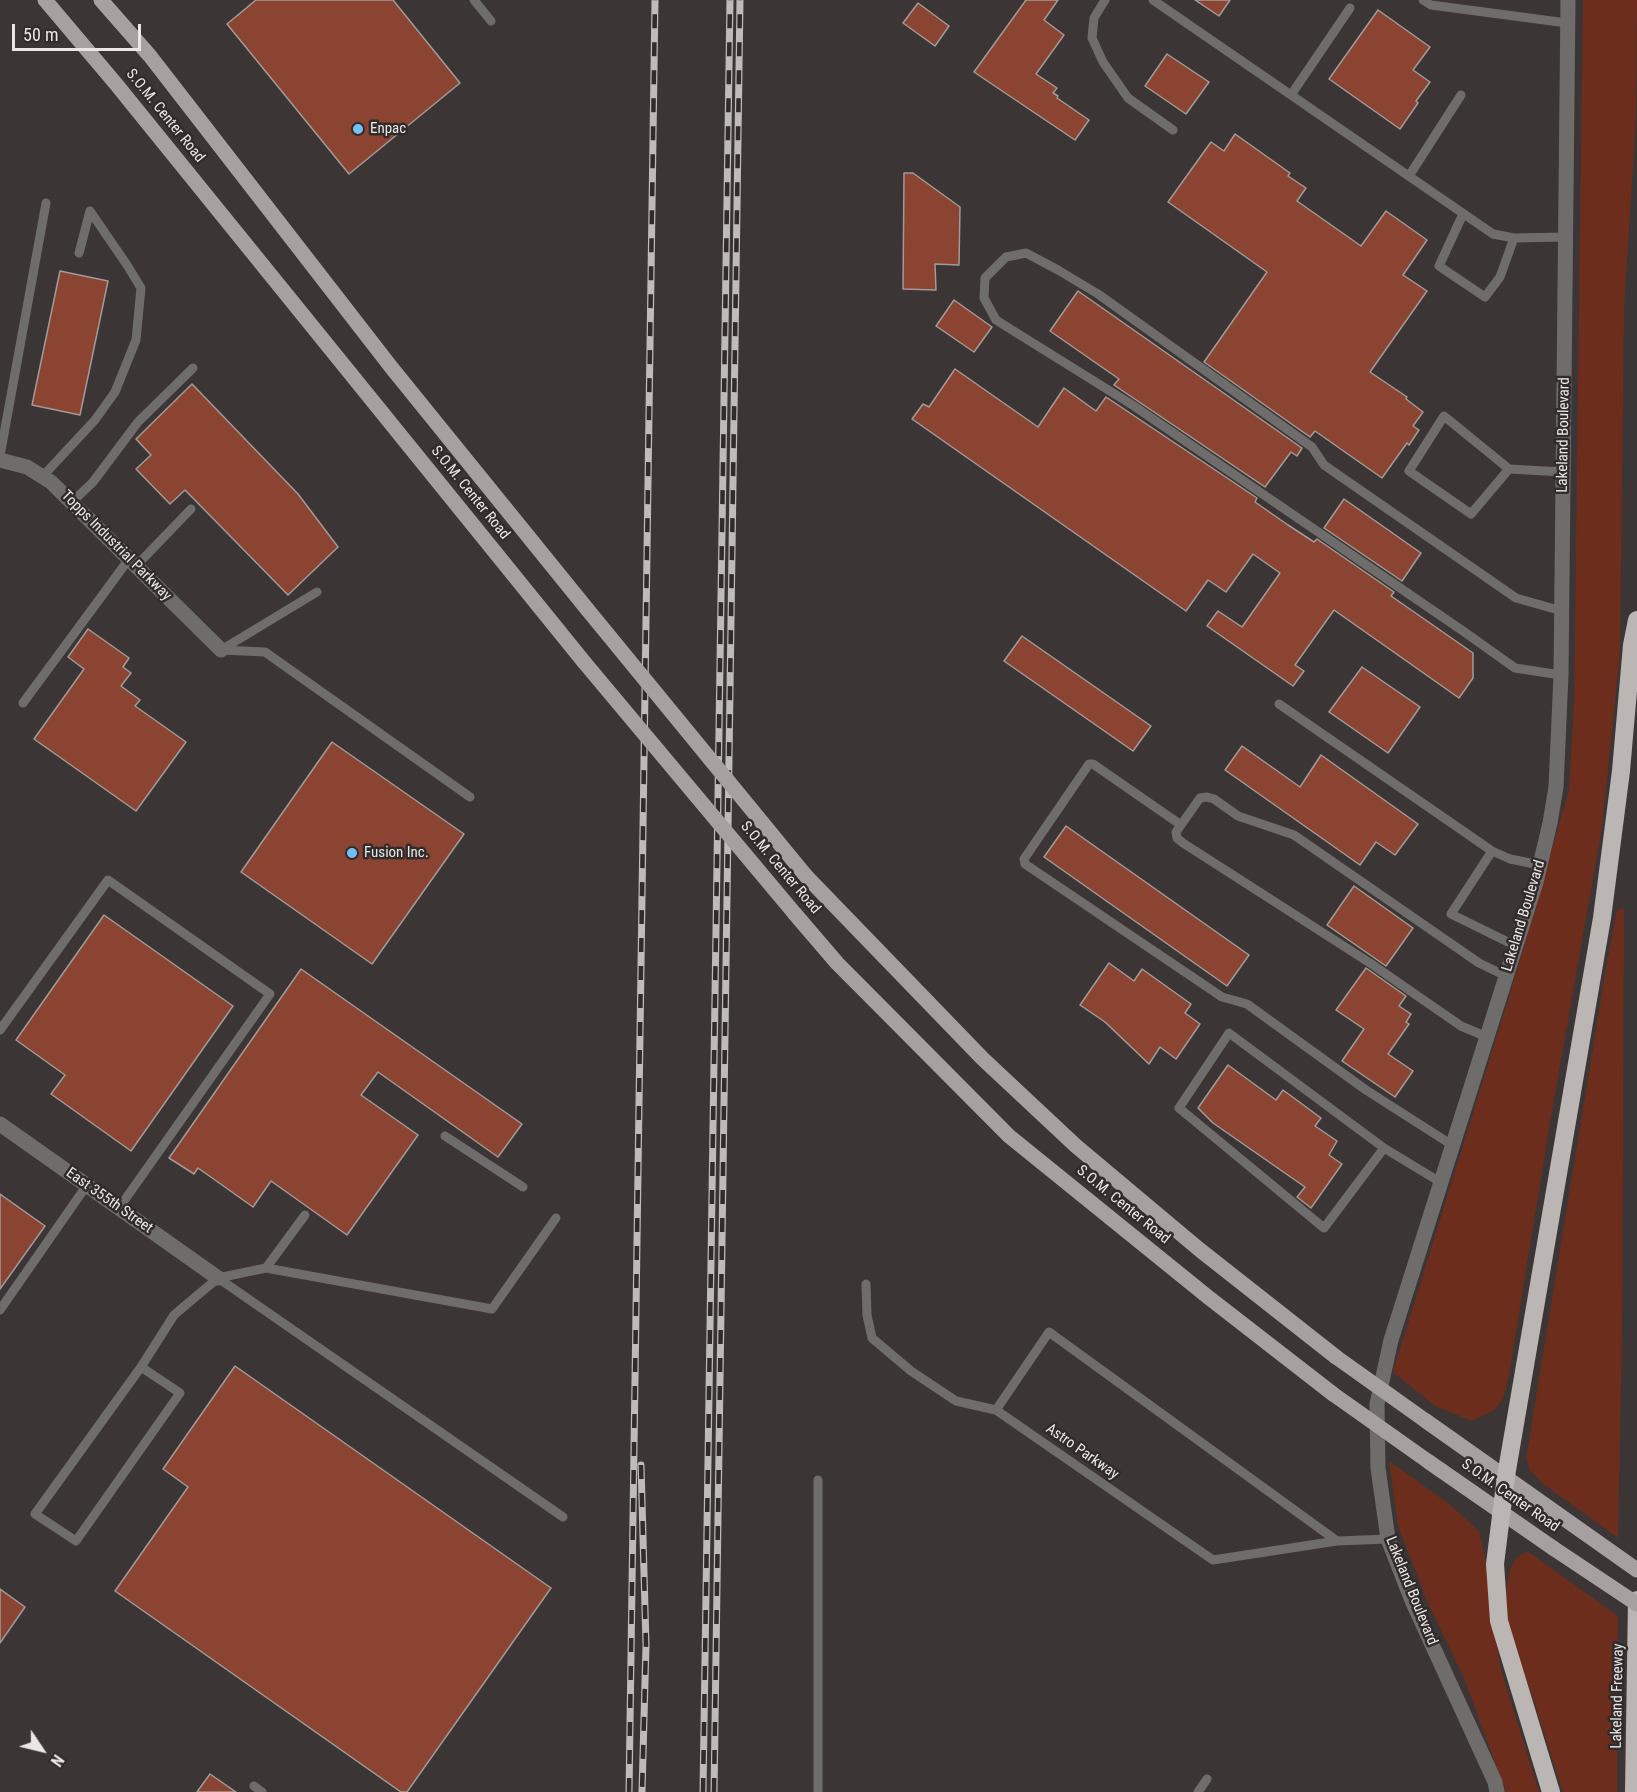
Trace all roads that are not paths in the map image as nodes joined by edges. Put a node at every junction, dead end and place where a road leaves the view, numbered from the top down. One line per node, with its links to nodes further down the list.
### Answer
1 (45, 0): 61 (main road, S.O.M. Center Road, bridge)
2 (101, 0): 59 (main road, S.O.M. Center Road, bridge)
3 (474, 0): 9 (lane)
4 (1105, 0): 13 (lane)
5 (1153, 0): 11 (lane)
6 (1423, 0): 10 (lane)
7 (1568, 0): 10 (street, Lakeland Boulevard)
8 (1350, 8): 11 (lane)
9 (491, 21)
10 (1568, 23): 17 (street, Lakeland Boulevard)
11 (1291, 95): 14 (lane)
12 (1461, 95): 14 (lane)
13 (1173, 130)
14 (1409, 177): 16 (lane)
15 (46, 203): 21 (lane)
16 (1463, 214): 18 (lane); 18 (lane)
17 (1566, 237): 18 (lane); 23 (street, Lakeland Boulevard)
18 (1514, 238)
19 (80, 253): 24 (lane)
20 (193, 368): 25 (lane)
21 (0, 458): 24 (street, Topps Industrial Parkway)
22 (1509, 469): 22 (lane); 23 (lane)
23 (1563, 472): 29 (street, Lakeland Boulevard)
24 (42, 477): 25 (street, Topps Industrial Parkway)
25 (72, 502): 27 (street, Topps Industrial Parkway)
26 (191, 509): 27 (lane)
27 (132, 562): 31 (street, Topps Industrial Parkway); 33 (lane)
28 (317, 592): 31 (lane)
29 (1562, 611): 32 (street, Lakeland Boulevard); 32 (lane)
30 (1637, 620): 59 (highway)
31 (221, 650): 35 (lane)
32 (1561, 675): 38 (street, Lakeland Boulevard)
33 (23, 703)
34 (1279, 704): 37 (lane)
35 (470, 797)
36 (1181, 825): 40 (lane); 42 (lane); 45 (lane)
37 (1492, 851): 38 (lane); 39 (lane)
38 (1540, 865): 39 (street, Lakeland Boulevard)
39 (1516, 945): 40 (street, Lakeland Boulevard)
40 (1506, 976): 42 (street, Lakeland Boulevard)
41 (0, 1030): 50 (lane)
42 (1486, 1037): 45 (street, Lakeland Boulevard)
43 (0, 1124): 48 (street, East 355th Street)
44 (445, 1136): 49 (lane)
45 (1452, 1144): 47 (street, Lakeland Boulevard)
46 (1384, 1148): 46 (lane); 47 (lane)
47 (1440, 1182): 63 (street, Lakeland Boulevard)
48 (87, 1185): 50 (street, East 355th Street); 56 (lane)
49 (523, 1187)
50 (120, 1208): 54 (street, East 355th Street)
51 (305, 1215): 53 (lane)
52 (555, 1218): 53 (lane)
53 (266, 1268): 54 (lane)
54 (218, 1278): 57 (lane); 62 (lane)
55 (866, 1284): 58 (lane, Astro Parkway)
56 (0, 1310)
57 (141, 1367): 57 (lane)
58 (996, 1410): 64 (lane, Astro Parkway); 64 (lane)
59 (1506, 1476): 61 (highway); 65 (main road, S.O.M. Center Road)
60 (818, 1480): 68 (lane)
61 (1502, 1512): 66 (main road, S.O.M. Center Road, bridge); 71 (highway)
62 (563, 1517)
63 (1388, 1539): 64 (lane, Astro Parkway); 70 (street, Lakeland Boulevard)
64 (1337, 1540)
65 (1637, 1570)
66 (1637, 1602): 72 (highway, Lakeland Freeway)
67 (1207, 1779): 69 (lane)
68 (818, 1792)
69 (1198, 1792)
70 (1497, 1792)
71 (1551, 1792)
72 (1634, 1792)

